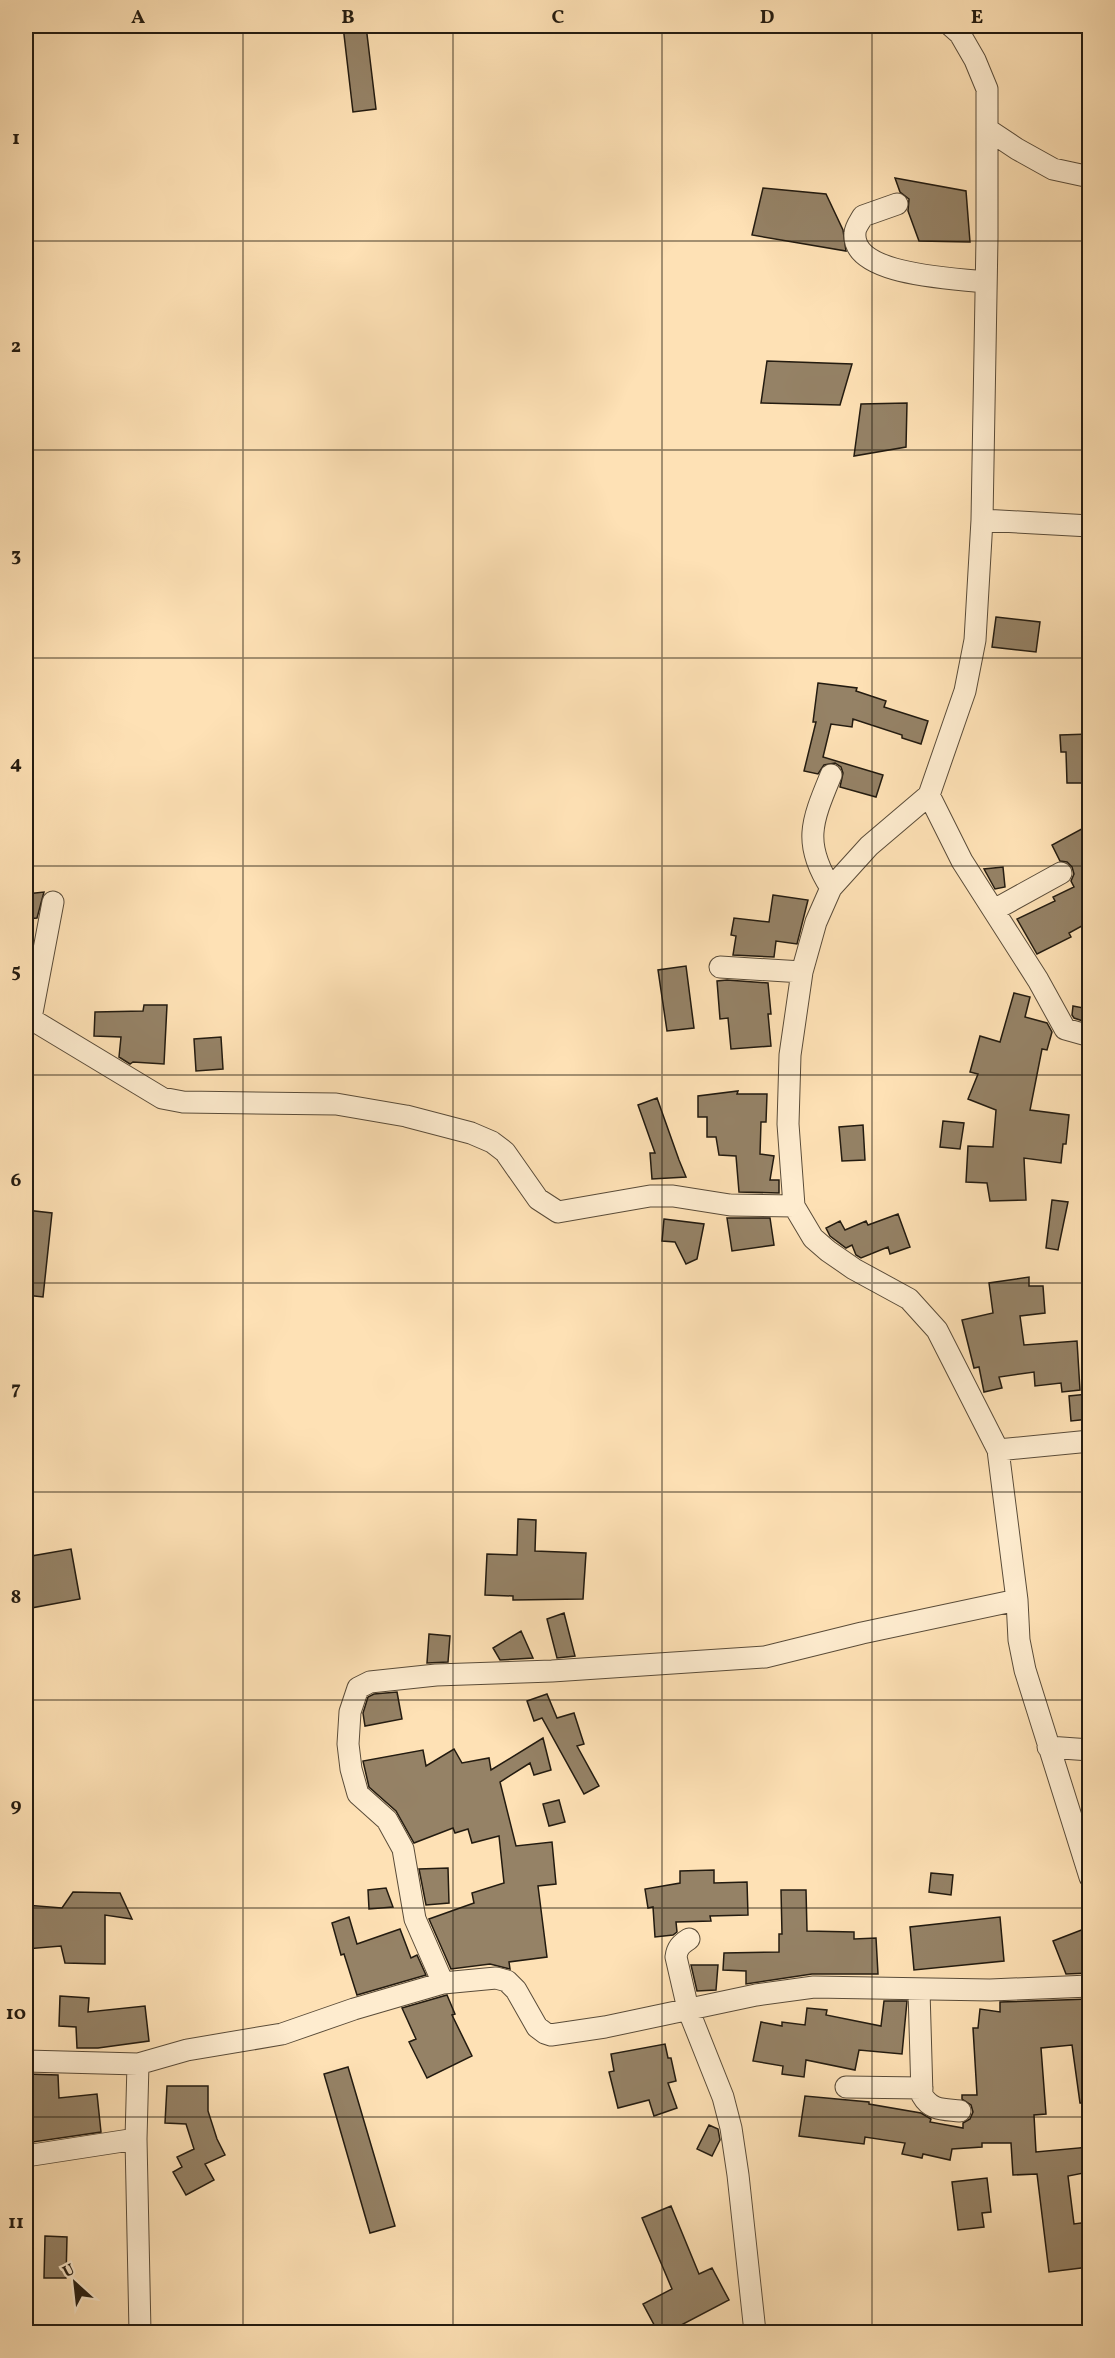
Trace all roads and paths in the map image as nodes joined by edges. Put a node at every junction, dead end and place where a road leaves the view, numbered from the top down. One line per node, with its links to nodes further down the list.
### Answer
1 (958, 28): 2 (street)
2 (987, 129): 3 (street); 5 (street)
3 (1089, 177)
4 (897, 204): 5 (street)
5 (984, 282): 6 (street)
6 (982, 520): 7 (street); 9 (street)
7 (1089, 526)
8 (831, 775): 11 (street)
9 (929, 795): 11 (street); 13 (street)
10 (1061, 873): 13 (street)
11 (831, 888): 15 (street)
12 (53, 902): 16 (street)
13 (994, 910): 17 (street)
14 (720, 967): 15 (street)
15 (802, 972): 18 (street)
16 (28, 1017): 18 (street)
17 (1089, 1036)
18 (794, 1206): 20 (street)
19 (1089, 1441): 20 (street)
20 (998, 1450): 21 (street)
21 (1017, 1600): 22 (street); 26 (street)
22 (1048, 1747): 23 (street); 24 (street)
23 (1089, 1750)
24 (1089, 1877)
25 (689, 1939): 29 (street)
26 (443, 1983): 29 (street); 31 (street)
27 (1089, 1986): 28 (street)
28 (919, 1990): 29 (street); 33 (street)
29 (688, 2009): 38 (street)
30 (26, 2061): 31 (street)
31 (138, 2064): 35 (street)
32 (846, 2087): 33 (street)
33 (922, 2088): 34 (street)
34 (960, 2111)
35 (136, 2139): 36 (street); 37 (street)
36 (26, 2156)
37 (140, 2332)
38 (755, 2332)

